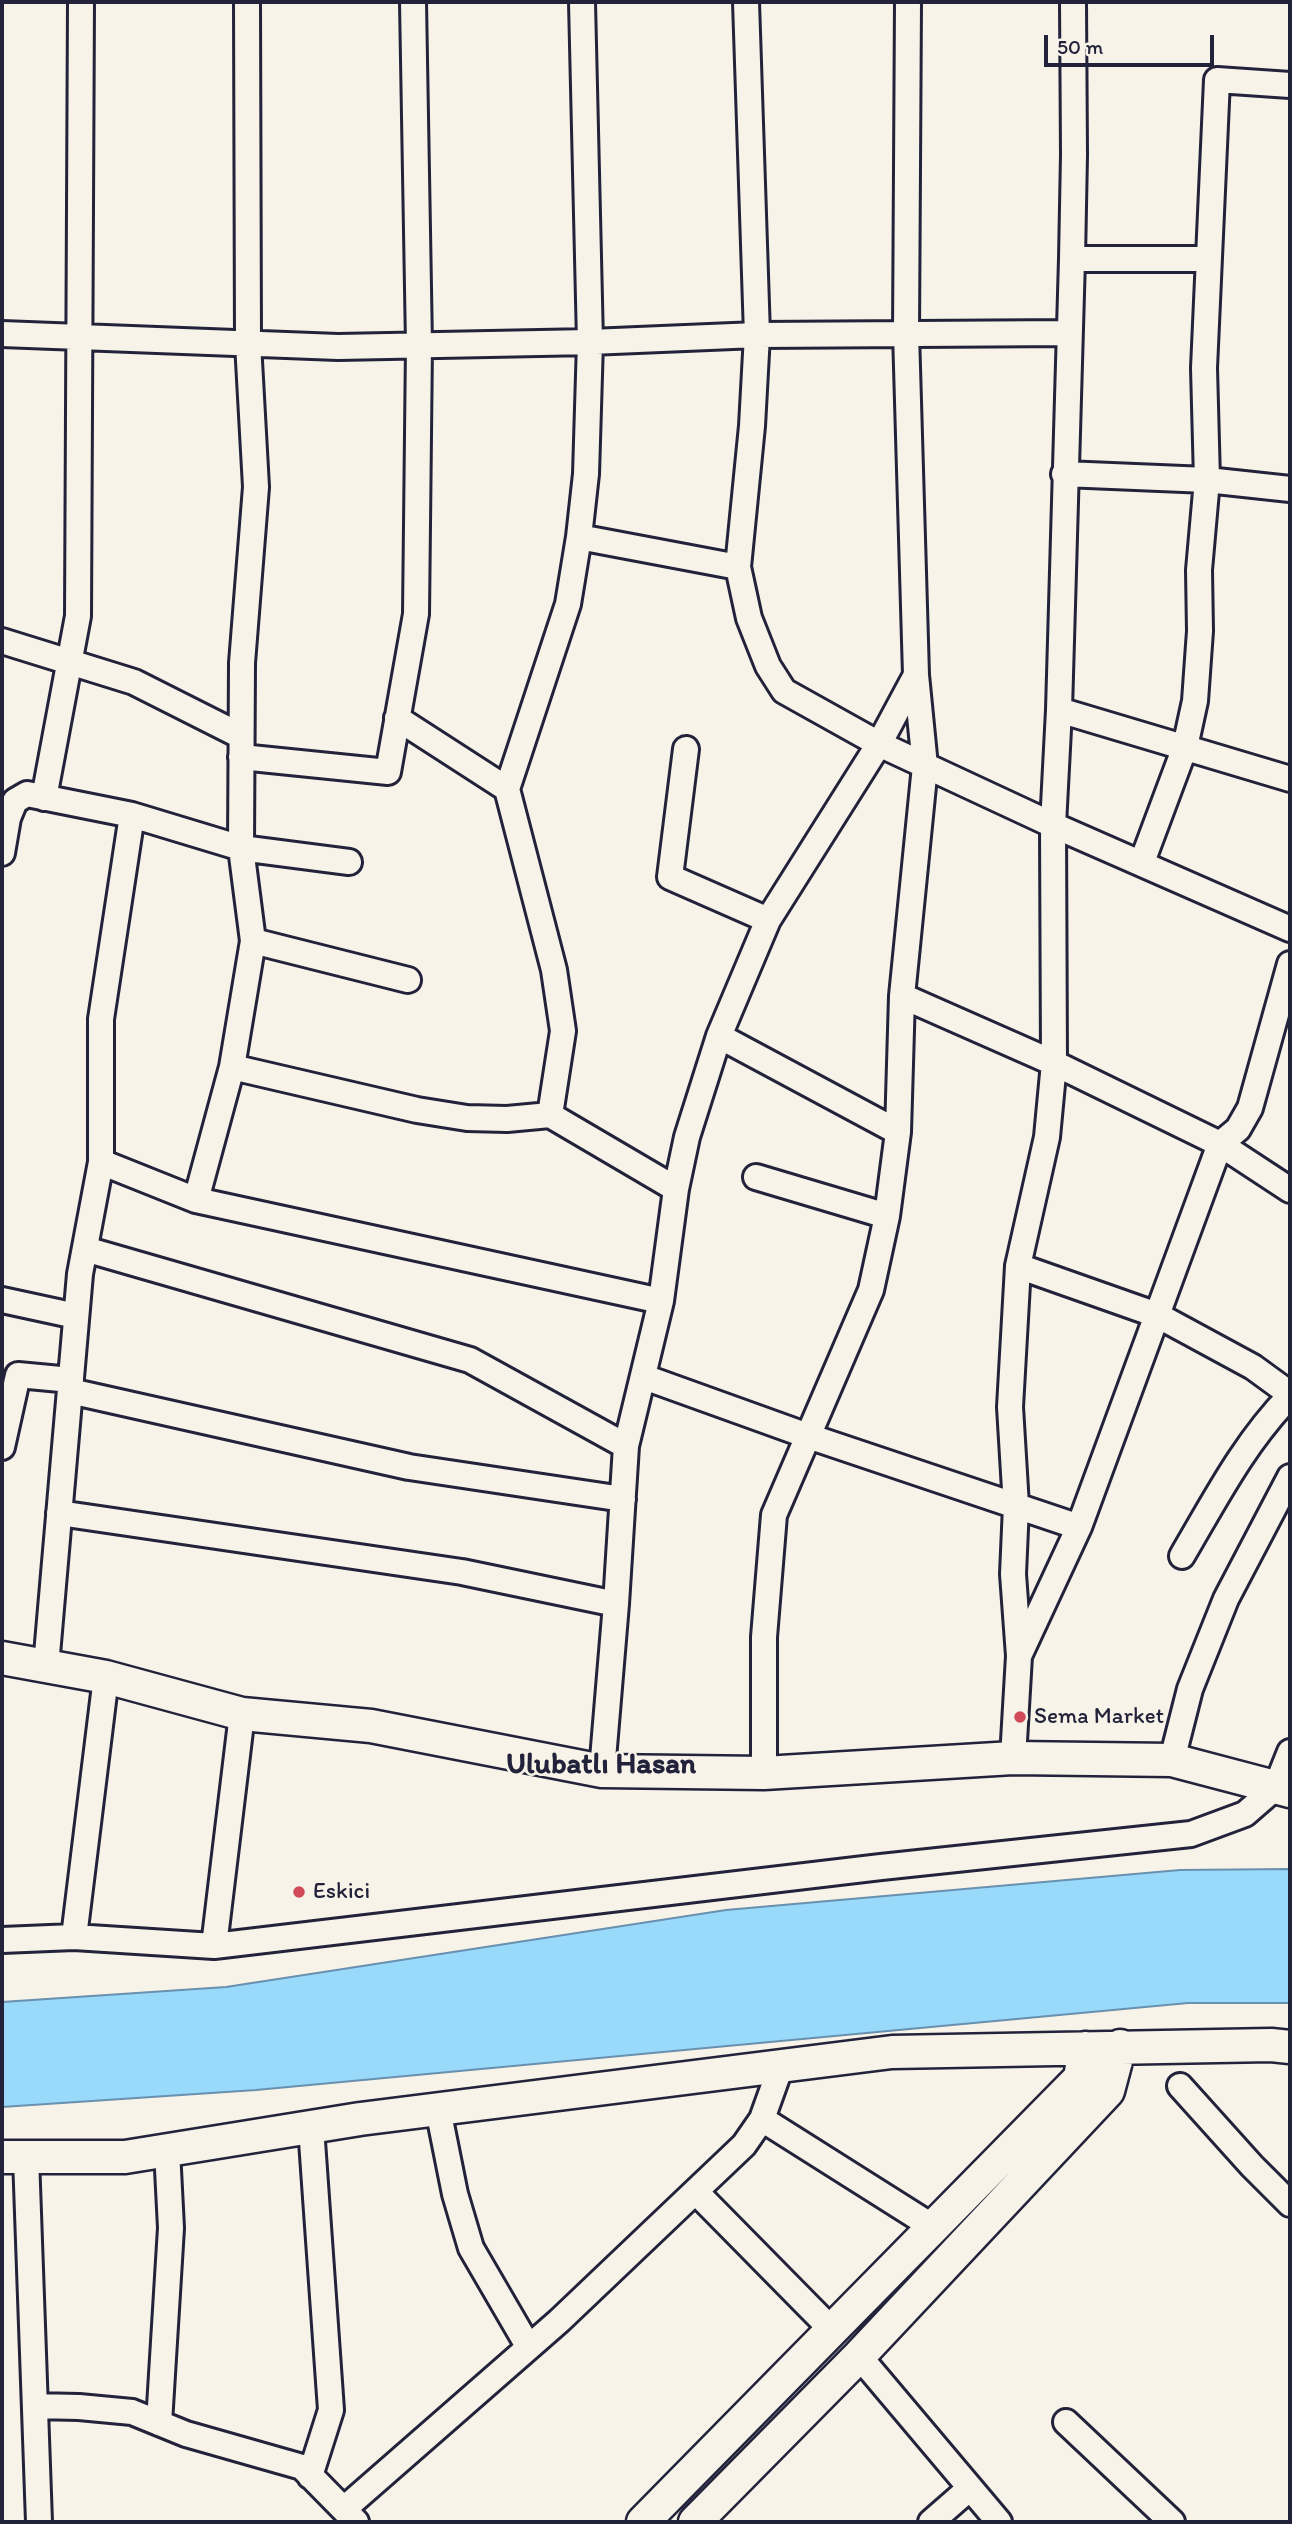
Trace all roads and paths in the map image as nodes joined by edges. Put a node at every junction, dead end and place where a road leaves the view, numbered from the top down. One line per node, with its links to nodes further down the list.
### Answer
1 (81, 2): 15 (street)
2 (247, 2): 17 (street)
3 (413, 2): 18 (street)
4 (582, 2): 16 (street)
5 (746, 2): 14 (street)
6 (908, 2): 11 (street)
7 (1073, 2): 9 (street)
8 (1290, 85): 10 (street)
9 (1072, 259): 10 (street); 12 (street)
10 (1208, 259): 20 (street)
11 (906, 333): 12 (street); 14 (street); 26 (street)
12 (1069, 333): 19 (street)
13 (2, 334): 15 (street)
14 (757, 335): 16 (street); 23 (street)
15 (80, 337): 17 (street); 25 (street)
16 (590, 342): 18 (street); 22 (street)
17 (248, 343): 18 (street); 30 (street)
18 (419, 345): 28 (street)
19 (1064, 474): 20 (street); 27 (street)
20 (1207, 480): 21 (street); 31 (street)
21 (1290, 489)
22 (579, 537): 23 (street); 35 (street)
23 (738, 567): 29 (street)
24 (2, 640): 25 (street)
25 (71, 662): 30 (street); 36 (street)
26 (916, 675): 29 (street); 33 (street)
27 (1059, 709): 31 (street); 38 (street)
28 (397, 718): 30 (street); 35 (street)
29 (879, 744): 33 (street); 43 (street)
30 (241, 746): 39 (street)
31 (1185, 747): 34 (street); 42 (street)
32 (686, 749): 43 (street)
33 (925, 766): 38 (street); 48 (street)
34 (1290, 779)
35 (507, 789): 52 (street)
36 (44, 798): 37 (street); 40 (street)
37 (132, 815): 39 (street); 55 (street)
38 (1053, 825): 42 (street); 50 (street)
39 (241, 848): 41 (street); 45 (street)
40 (2, 852)
41 (349, 862)
42 (1142, 862): 44 (street)
43 (768, 920): 49 (street)
44 (1290, 929)
45 (253, 941): 47 (street); 51 (street)
46 (1290, 964): 54 (street)
47 (408, 980)
48 (902, 996): 50 (street); 53 (street)
49 (719, 1036): 53 (street); 57 (street)
50 (1054, 1063): 54 (street); 62 (street)
51 (232, 1067): 52 (street); 59 (street)
52 (550, 1115): 57 (street)
53 (898, 1132): 60 (street)
54 (1220, 1144): 58 (street); 65 (street)
55 (101, 1162): 59 (street); 61 (street)
56 (756, 1177): 60 (street)
57 (676, 1189): 64 (street)
58 (1290, 1190)
59 (196, 1199): 64 (street)
60 (887, 1216): 70 (street)
61 (85, 1249): 66 (street); 71 (street)
62 (1018, 1265): 65 (street); 75 (street)
63 (2, 1300): 66 (street)
64 (661, 1301): 67 (street)
65 (1157, 1315): 69 (street); 77 (street)
66 (76, 1317): 68 (street)
67 (644, 1377): 70 (street); 71 (street)
68 (70, 1385): 72 (street); 74 (street); 76 (street)
69 (1290, 1395): 78 (street)
70 (808, 1436): 75 (street); 89 (street)
71 (626, 1446): 74 (street)
72 (2, 1447)
73 (1290, 1477): 87 (street)
74 (623, 1499): 79 (street)
75 (1016, 1506): 77 (street); 80 (street)
76 (59, 1513): 79 (street); 82 (street)
77 (1079, 1527): 80 (street)
78 (1182, 1556)
79 (616, 1604): 88 (street)
80 (1019, 1656): 86 (street)
81 (2, 1658): 82 (main road)
82 (46, 1666): 83 (main road)
83 (106, 1677): 84 (main road); 91 (street)
84 (242, 1714): 88 (main road); 93 (street)
85 (1290, 1752): 90 (street)
86 (1013, 1758): 87 (main road); 89 (main road)
87 (1172, 1760): 90 (main road)
88 (602, 1771): 89 (main road)
89 (764, 1773)
90 (1283, 1789): 93 (street)
91 (74, 1937): 92 (street); 93 (street)
92 (2, 1940)
93 (214, 1946)
94 (1120, 2046): 95 (main road); 96 (main road); 109 (main road)
95 (1084, 2048): 97 (main road); 106 (main road)
96 (1290, 2048)
97 (781, 2066): 99 (main road); 100 (street)
98 (1180, 2086): 105 (street)
99 (438, 2109): 101 (main road); 108 (street)
100 (762, 2119): 104 (street); 106 (street)
101 (312, 2127): 102 (main road); 113 (street)
102 (167, 2150): 103 (main road); 112 (street)
103 (14, 2157): 110 (street)
104 (696, 2192): 107 (street); 108 (street)
105 (1290, 2204)
106 (933, 2227): 107 (main road)
107 (832, 2330): 117 (main road)
108 (528, 2346): 115 (street)
109 (859, 2356): 114 (street); 118 (main road)
110 (35, 2406): 112 (street); 116 (street)
111 (1066, 2422): 121 (street)
112 (159, 2423): 113 (street)
113 (310, 2476): 115 (street)
114 (970, 2488): 119 (street); 120 (street)
115 (350, 2515)
116 (39, 2522)
117 (643, 2522)
118 (695, 2522)
119 (931, 2522)
120 (999, 2522)
121 (1172, 2522)

